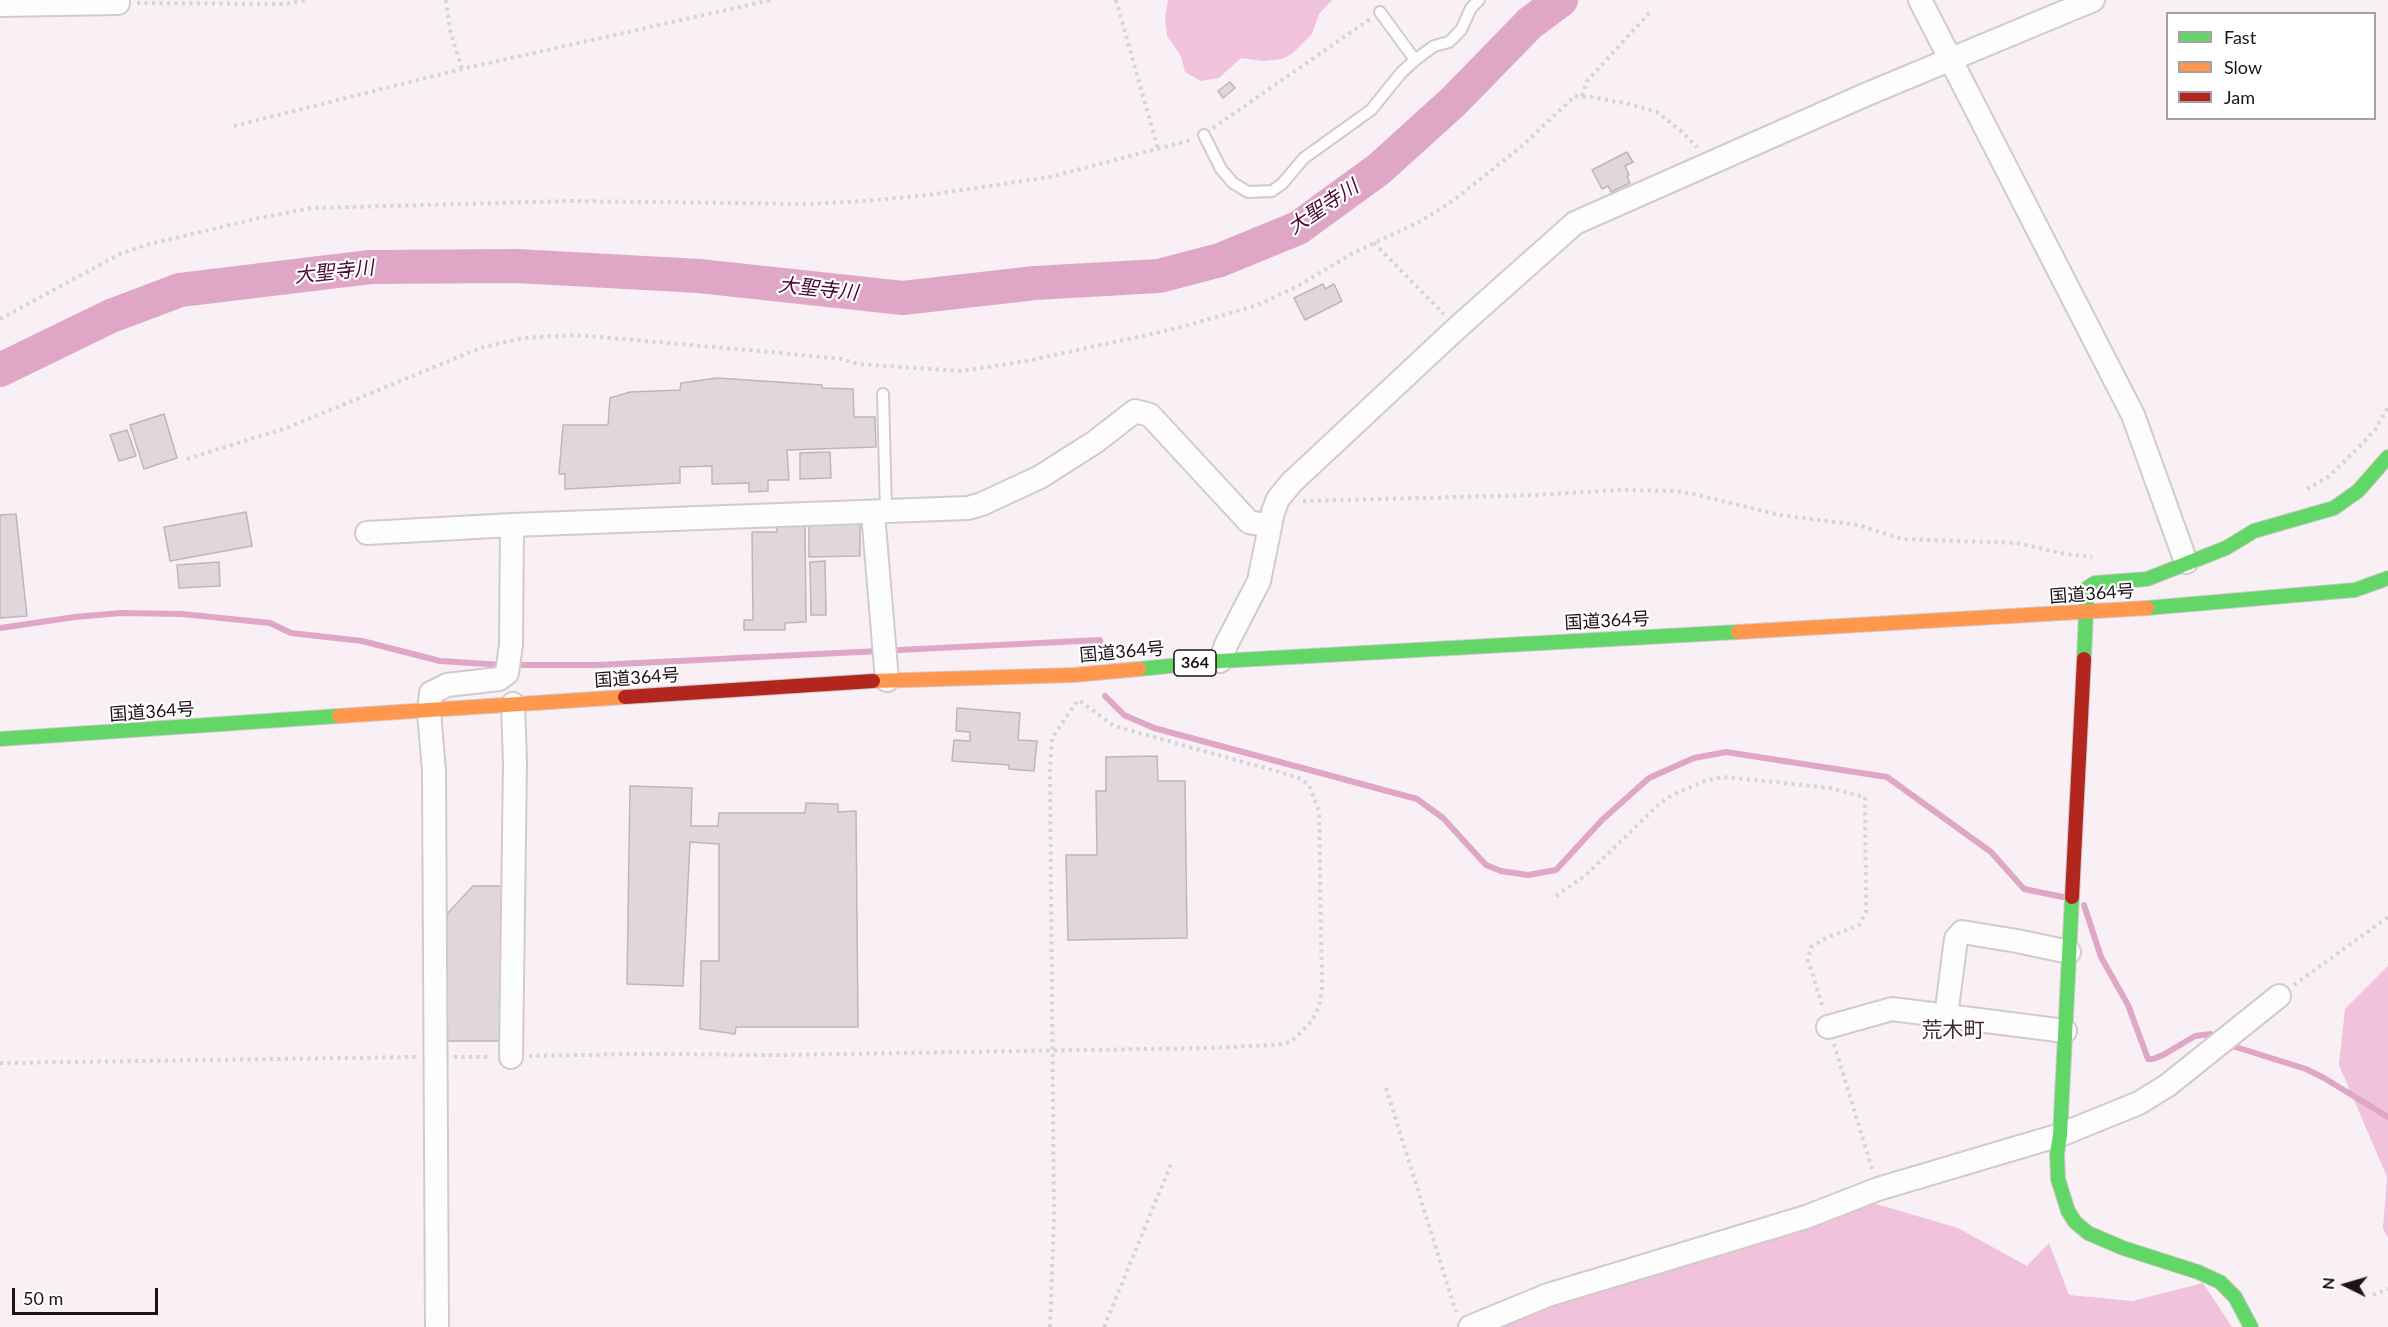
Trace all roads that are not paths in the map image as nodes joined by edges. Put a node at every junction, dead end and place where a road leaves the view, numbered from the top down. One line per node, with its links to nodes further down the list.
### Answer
1 (1479, 0): 8 (lane)
2 (1920, 0): 7 (street)
3 (2093, 0): 7 (street)
4 (118, 1): 5 (street)
5 (0, 5)
6 (1380, 12): 8 (lane)
7 (1952, 59): 14 (street); 16 (street)
8 (1415, 60): 9 (lane)
9 (1204, 135)
10 (883, 393): 12 (lane)
11 (2388, 457): 16 (main road)
12 (880, 513): 13 (street); 14 (street); 20 (street)
13 (512, 525): 15 (street); 22 (street)
14 (1269, 526): 19 (street)
15 (367, 533)
16 (2186, 562): 18 (main road)
17 (2388, 579): 18 (main road, 国道364号 / 364)
18 (2085, 613): 19 (main road, 国道364号 / 364); 24 (main road)
19 (1220, 661): 20 (main road, 国道364号 / 364)
20 (886, 680): 21 (main road, 国道364号 / 364)
21 (513, 704): 22 (main road, 国道364号 / 364); 29 (street)
22 (429, 712): 23 (main road, 国道364号 / 364); 32 (street)
23 (0, 739)
24 (2068, 952): 26 (street); 28 (main road)
25 (2279, 996): 30 (street)
26 (1946, 1016): 27 (street); 28 (street)
27 (1828, 1027)
28 (2065, 1030): 30 (main road)
29 (511, 1056)
30 (2060, 1135): 31 (street); 33 (main road)
31 (1464, 1321)
32 (437, 1327)
33 (2251, 1327)

